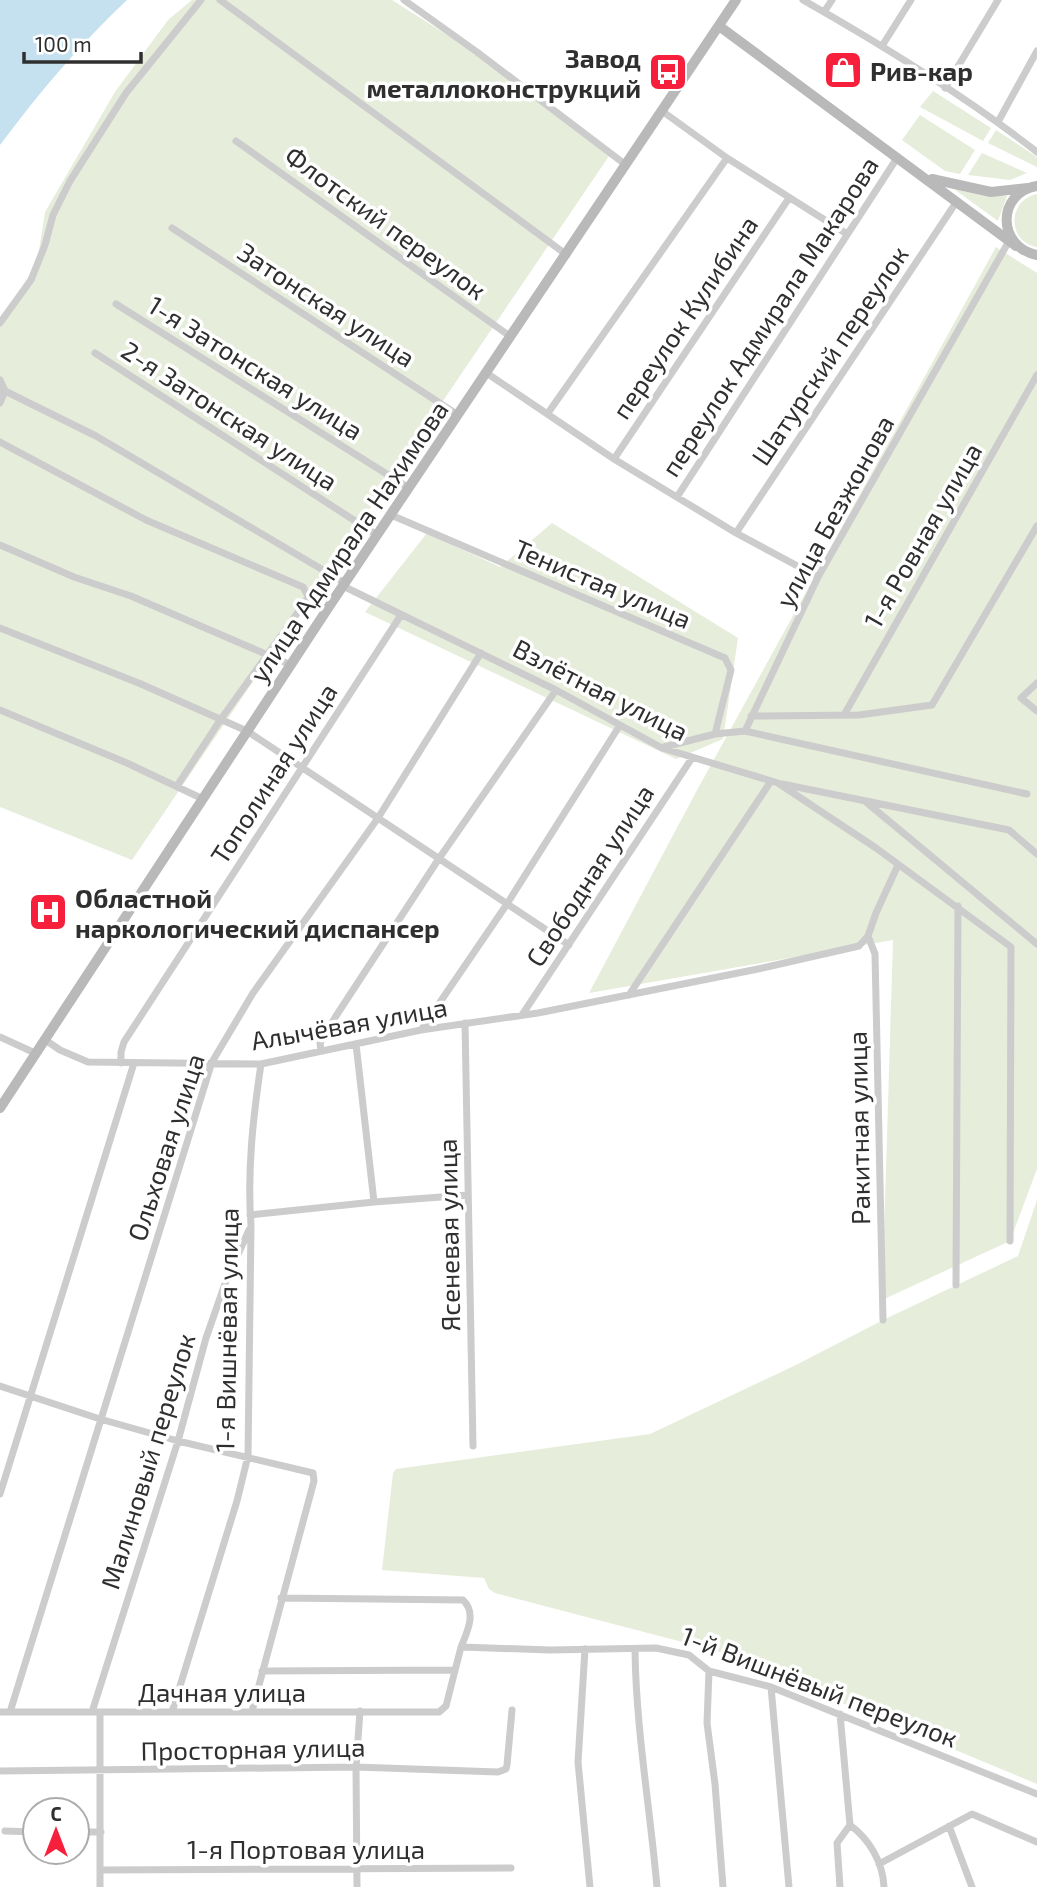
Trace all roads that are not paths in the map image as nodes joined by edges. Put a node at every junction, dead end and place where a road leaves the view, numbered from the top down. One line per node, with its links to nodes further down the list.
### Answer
1 (201, 0): 31 (street)
2 (220, 0): 28 (street)
3 (404, 0): 20 (street)
4 (736, 0): 10 (main road, улица Адмирала Нахимова)
5 (803, 0): 9 (street)
6 (832, 0): 9 (street)
7 (911, 0): 11 (street)
8 (998, 0): 13 (street)
9 (824, 12): 11 (street)
10 (719, 26): 14 (main road, улица Адмирала Нахимова); 19 (main road)
11 (882, 46): 13 (street)
12 (1037, 51): 15 (street)
13 (945, 88): 15 (street)
14 (662, 111): 18 (street); 20 (main road, улица Адмирала Нахимова)
15 (998, 121): 17 (street)
16 (236, 141): 32 (street, Флотский переулок)
17 (1037, 152)
18 (727, 158): 23 (street); 39 (street)
19 (897, 158): 21 (main road); 26 (street, переулок Адмирала Макарова)
20 (626, 165): 28 (main road, улица Адмирала Нахимова)
21 (922, 176): 22 (main road); 24 (main road)
22 (1034, 186): 27 (main road)
23 (789, 198): 26 (street); 42 (street, переулок Кулибина)
24 (957, 201): 27 (main road); 47 (street, Шатурский переулок)
25 (172, 228): 40 (street, Затонская улица)
26 (847, 234): 44 (street, переулок Адмирала Макарова)
27 (1013, 243): 29 (main road); 50 (street, улица Безжонова)
28 (567, 255): 32 (main road, улица Адмирала Нахимова)
29 (1034, 256)
30 (116, 304): 43 (street, 1-я Затонская улица)
31 (0, 323)
32 (511, 337): 34 (main road, улица Адмирала Нахимова)
33 (95, 353): 48 (street, 2-я Затонская улица)
34 (485, 372): 39 (street); 40 (main road, улица Адмирала Нахимова)
35 (1037, 375): 61 (street, 1-я Ровная улица)
36 (0, 380): 37 (street)
37 (2, 391): 38 (street); 51 (street, Взлётная улица)
38 (0, 402)
39 (548, 413): 42 (street)
40 (458, 415): 43 (main road, улица Адмирала Нахимова)
41 (0, 442): 55 (street)
42 (614, 459): 44 (street)
43 (409, 488): 45 (main road, улица Адмирала Нахимова)
44 (677, 497): 47 (street)
45 (391, 515): 48 (main road, улица Адмирала Нахимова); 67 (street, Тенистая улица)
46 (1037, 526): 61 (street)
47 (736, 533): 50 (street)
48 (377, 535): 51 (main road, улица Адмирала Нахимова)
49 (0, 545): 55 (street)
50 (818, 577): 62 (street, улица Безжонова)
51 (344, 585): 52 (street, Взлётная улица); 56 (main road, улица Адмирала Нахимова)
52 (401, 615): 54 (street, Взлётная улица); 70 (street, Тополиная улица)
53 (0, 628): 63 (street)
54 (481, 653): 58 (street, Взлётная улица); 76 (street, Ольховая улица)
55 (268, 655): 56 (street); 63 (street)
56 (291, 665): 65 (main road, улица Адмирала Нахимова)
57 (1037, 683): 60 (street)
58 (556, 690): 64 (street, Взлётная улица); 78 (street)
59 (0, 710): 72 (street)
60 (1037, 711)
61 (844, 715): 62 (street)
62 (751, 716): 66 (street, улица Безжонова)
63 (221, 719): 65 (street); 72 (street)
64 (620, 725): 68 (street, Взлётная улица); 80 (street)
65 (247, 731): 70 (street); 74 (main road, улица Адмирала Нахимова)
66 (745, 731): 67 (street); 73 (street)
67 (715, 734): 68 (street)
68 (662, 748): 69 (street, Взлётная улица)
69 (692, 758): 71 (street, Взлётная улица); 84 (street, Свободная улица)
70 (302, 767): 76 (street); 95 (street, Тополиная улица)
71 (775, 782): 75 (street); 79 (street, Взлётная улица); 85 (street)
72 (177, 786): 74 (street)
73 (1027, 794)
74 (203, 799): 90 (main road, улица Адмирала Нахимова)
75 (865, 801): 77 (street); 83 (street)
76 (378, 818): 78 (street); 94 (street, Ольховая улица)
77 (1037, 854)
78 (439, 860): 80 (street); 92 (street)
79 (898, 865): 81 (street, Взлётная улица); 82 (street, Ракитная улица)
80 (507, 904): 84 (street); 88 (street)
81 (958, 906): 103 (street, Взлётная улица); 104 (street)
82 (869, 936): 85 (street, Алычёвая улица); 105 (street, Ракитная улица)
83 (1037, 944)
84 (569, 945): 86 (street, Свободная улица)
85 (629, 995): 86 (street, Алычёвая улица)
86 (522, 1015): 87 (street, Алычёвая улица)
87 (465, 1023): 88 (street, Алычёвая улица); 99 (street, Ясеневая улица)
88 (421, 1030): 91 (street, Алычёвая улица)
89 (0, 1037): 93 (street)
90 (44, 1039): 93 (main road, улица Адмирала Нахимова); 95 (street, Алычёвая улица)
91 (356, 1044): 92 (street, Алычёвая улица); 100 (street)
92 (321, 1051): 97 (street, Алычёвая улица)
93 (35, 1053): 98 (main road, улица Адмирала Нахимова)
94 (212, 1062): 96 (street, Алычёвая улица); 97 (street, Алычёвая улица); 108 (street, Ольховая улица)
95 (121, 1063): 96 (street, Алычёвая улица)
96 (134, 1063): 107 (street)
97 (261, 1064): 101 (street, 1-я Вишнёвая улица)
98 (0, 1108)
99 (468, 1195): 100 (street); 110 (street, Ясеневая улица)
100 (374, 1202): 101 (street)
101 (250, 1215): 102 (street, 1-я Вишнёвая улица)
102 (251, 1226): 109 (street, Малиновый переулок); 111 (street, 1-я Вишнёвая улица)
103 (1010, 1241)
104 (956, 1285)
105 (883, 1320)
106 (0, 1386): 107 (street)
107 (30, 1396): 108 (street); 112 (street)
108 (100, 1419): 109 (street); 125 (street, Ольховая улица)
109 (178, 1441): 111 (street); 126 (street, Малиновый переулок)
110 (473, 1446)
111 (248, 1456): 113 (street); 127 (street, 1-я Вишнёвая улица)
112 (0, 1494)
113 (281, 1598): 114 (street); 118 (street)
114 (461, 1647): 115 (street, 1-й Вишнёвый переулок); 117 (street)
115 (586, 1649): 116 (street, 1-й Вишнёвый переулок); 146 (street)
116 (635, 1650): 119 (street, 1-й Вишнёвый переулок); 147 (street)
117 (454, 1670): 118 (street); 123 (street, Дачная улица)
118 (262, 1671): 122 (street)
119 (709, 1671): 120 (street, 1-й Вишнёвый переулок); 148 (street)
120 (771, 1687): 128 (street, 1-й Вишнёвый переулок); 149 (street)
121 (512, 1710): 129 (street, Просторная улица)
122 (252, 1711): 123 (street, Дачная улица); 127 (street, Дачная улица)
123 (360, 1711): 129 (street)
124 (0, 1712): 125 (street, Дачная улица)
125 (10, 1712): 126 (street, Дачная улица)
126 (96, 1712): 127 (street, Дачная улица); 131 (street, Малиновый переулок)
127 (172, 1712)
128 (840, 1714): 132 (street, 1-й Вишнёвый переулок); 133 (street)
129 (356, 1767): 131 (street, Просторная улица); 142 (street)
130 (0, 1771): 131 (street, Просторная улица)
131 (100, 1771): 138 (street, Малиновый переулок)
132 (1037, 1794)
133 (850, 1825): 140 (street); 150 (street)
134 (949, 1826): 139 (street); 140 (street); 152 (street)
135 (5, 1831): 136 (street)
136 (21, 1832)
137 (91, 1832): 138 (street)
138 (100, 1832): 143 (street, Малиновый переулок)
139 (1037, 1842)
140 (879, 1864): 151 (street)
141 (510, 1868): 142 (street, 1-я Портовая улица)
142 (357, 1869): 143 (street, 1-я Портовая улица); 145 (street)
143 (101, 1870): 144 (street, Малиновый переулок)
144 (100, 1887)
145 (357, 1887)
146 (590, 1887)
147 (657, 1887)
148 (723, 1887)
149 (789, 1887)
150 (839, 1887)
151 (884, 1887)
152 (972, 1887)

